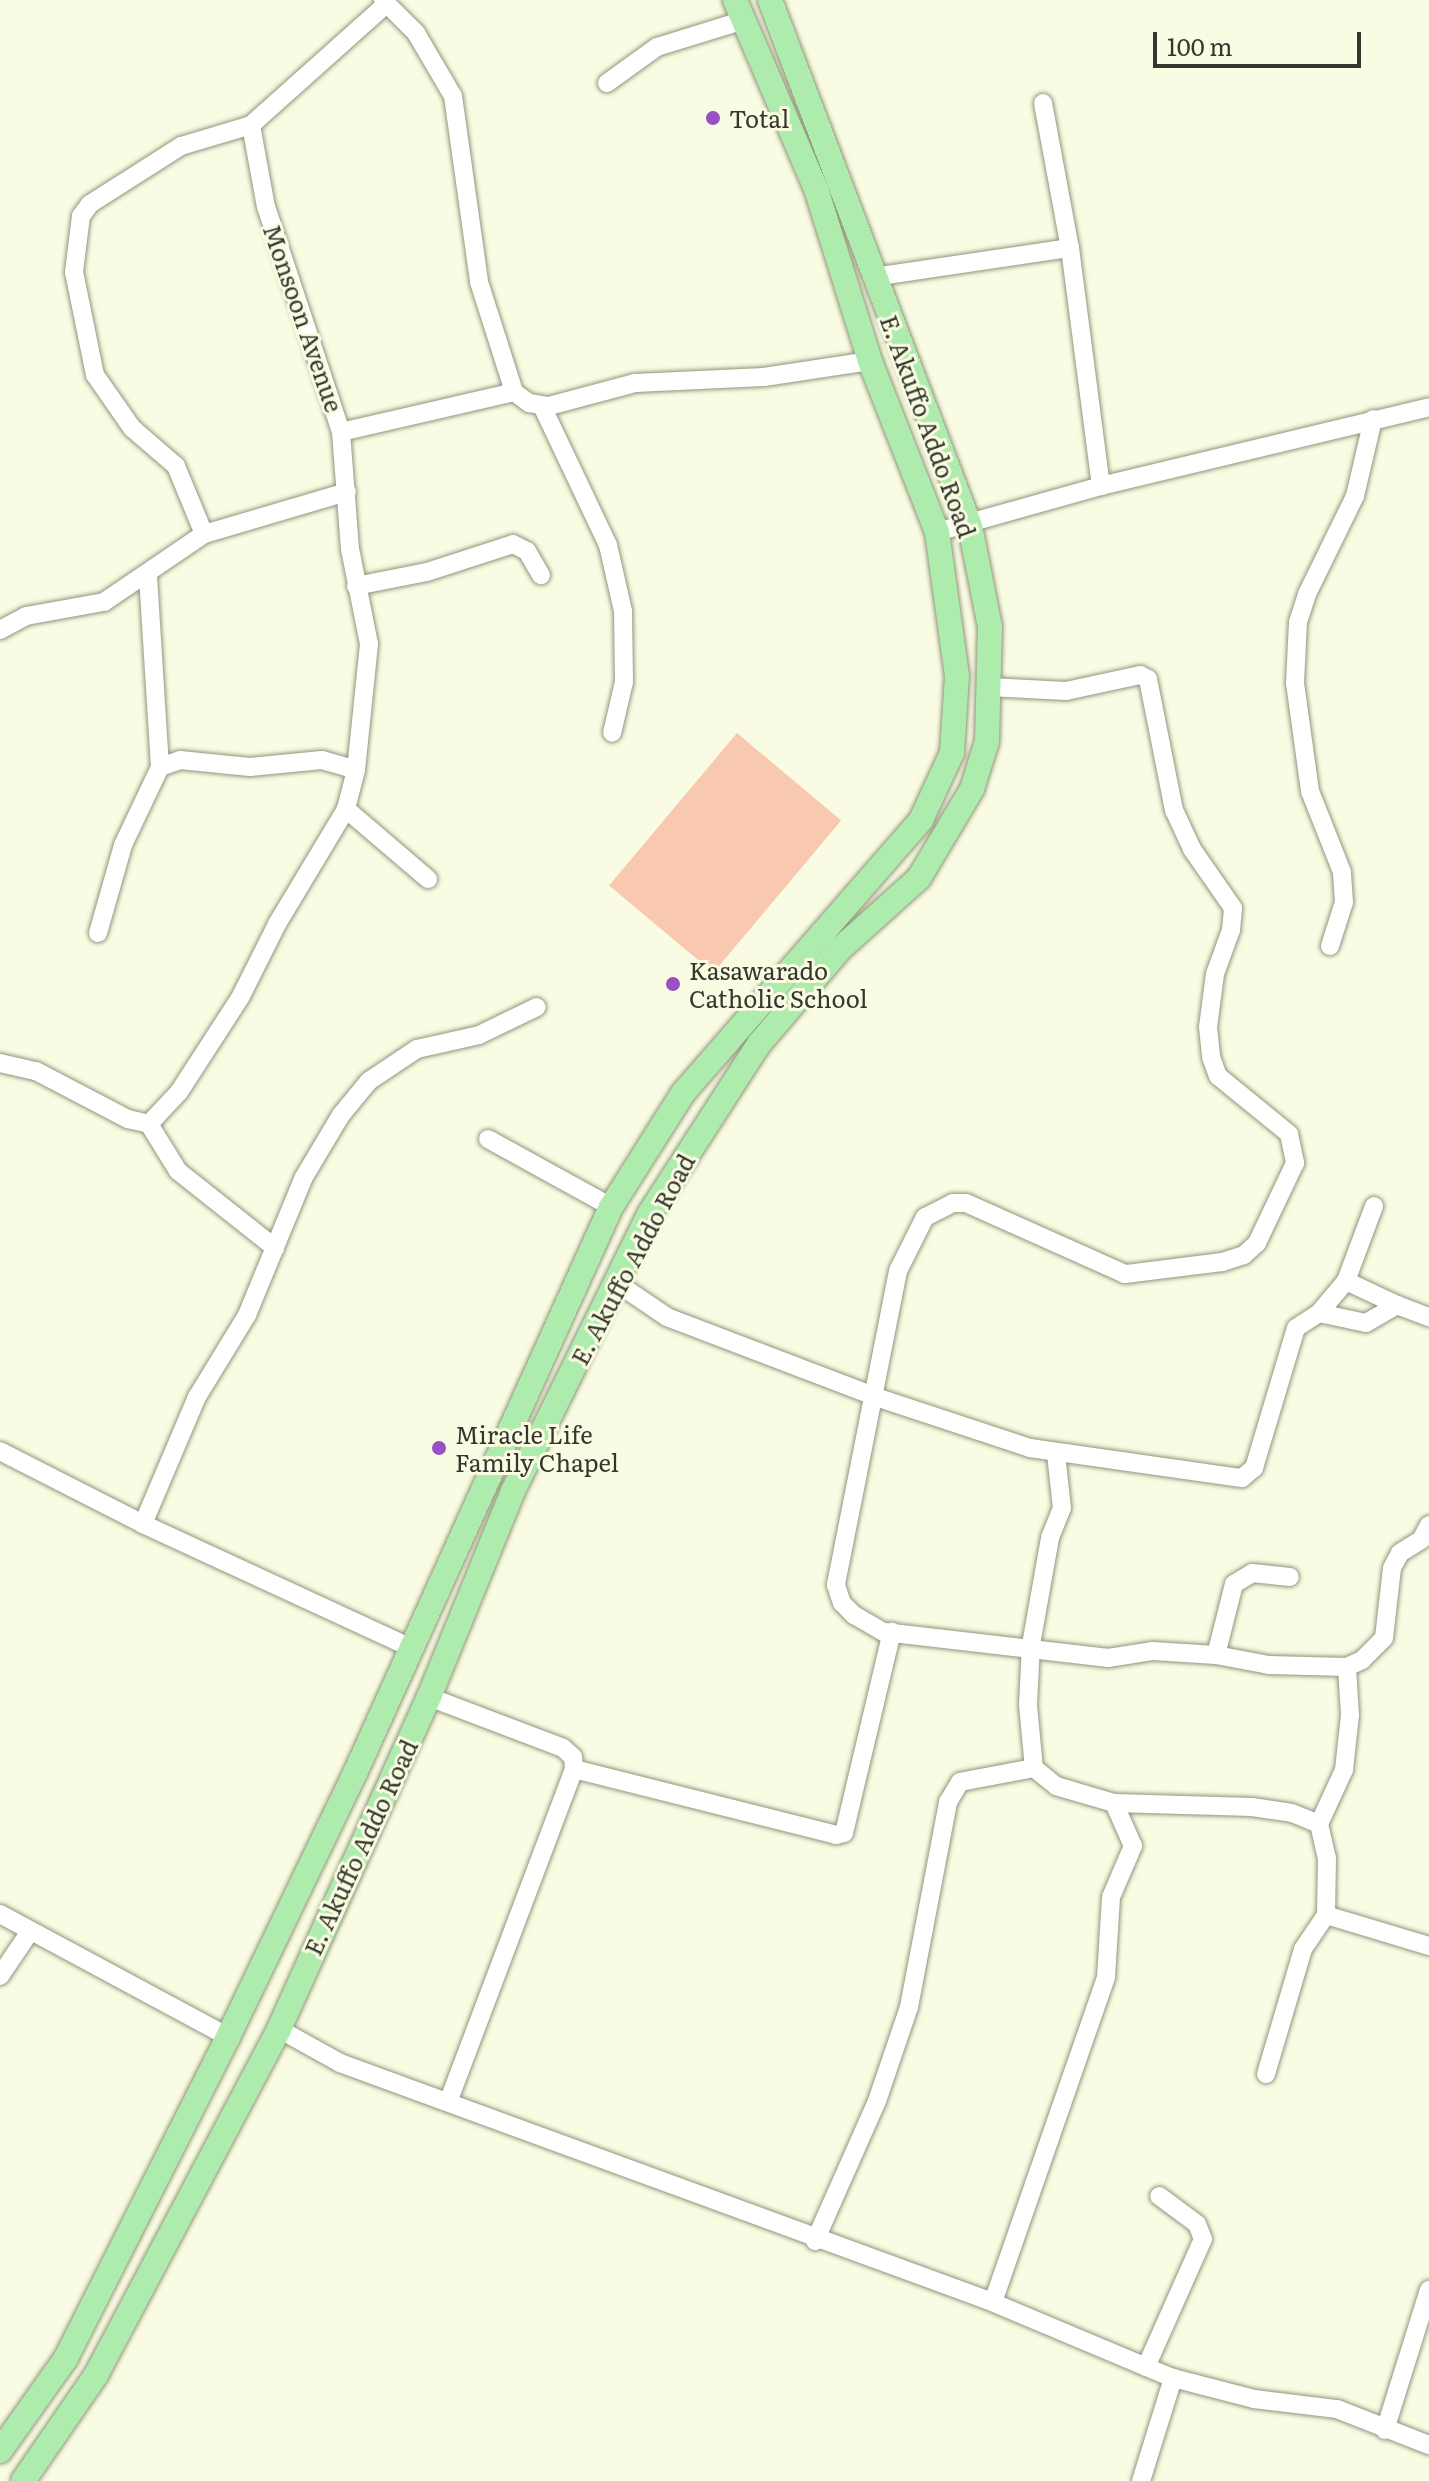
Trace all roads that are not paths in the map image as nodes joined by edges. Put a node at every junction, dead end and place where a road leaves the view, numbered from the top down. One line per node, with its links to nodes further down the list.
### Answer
1 (770, 0): 8 (main road, E. Akuffo Addo Road)
2 (384, 3): 6 (street); 10 (street)
3 (739, 10): 4 (street); 9 (main road, E. Akuffo Addo Road)
4 (607, 83)
5 (1043, 103): 7 (street)
6 (251, 125): 14 (street, Monsoon Avenue); 19 (street)
7 (1070, 248): 8 (street); 15 (street)
8 (873, 277): 17 (main road, E. Akuffo Addo Road)
9 (870, 361): 11 (street); 18 (main road, E. Akuffo Addo Road)
10 (514, 392): 11 (street); 14 (street, Monsoon Avenue)
11 (542, 406): 25 (street)
12 (1429, 407): 13 (street)
13 (1373, 419): 15 (street); 31 (street)
14 (341, 432): 16 (street)
15 (1101, 486): 17 (street)
16 (347, 492): 19 (street); 22 (street)
17 (970, 526): 18 (street); 24 (main road, E. Akuffo Addo Road)
18 (937, 532): 37 (main road, E. Akuffo Addo Road)
19 (204, 534): 21 (street)
20 (541, 575): 22 (street)
21 (148, 577): 23 (street); 26 (street)
22 (356, 586): 27 (street)
23 (0, 630)
24 (989, 687): 40 (main road, E. Akuffo Addo Road); 44 (street)
25 (612, 733)
26 (160, 767): 27 (street); 30 (street)
27 (356, 770): 28 (street)
28 (346, 809): 29 (street); 34 (street)
29 (428, 879)
30 (98, 933)
31 (1330, 946)
32 (537, 1007): 38 (street)
33 (0, 1063): 34 (street)
34 (149, 1124): 38 (street)
35 (488, 1139): 37 (street)
36 (1374, 1206): 39 (street)
37 (611, 1207): 52 (main road, E. Akuffo Addo Road)
38 (275, 1248): 47 (street)
39 (1346, 1281): 41 (street); 42 (street)
40 (617, 1283): 44 (street); 55 (main road, E. Akuffo Addo Road)
41 (1397, 1305): 42 (street); 43 (street)
42 (1319, 1313): 46 (street)
43 (1429, 1317)
44 (876, 1397): 46 (street); 50 (street)
45 (0, 1451): 47 (street)
46 (1056, 1454): 51 (street)
47 (143, 1524): 52 (street)
48 (1426, 1536): 54 (street)
49 (1290, 1577): 53 (street)
50 (892, 1632): 51 (street); 57 (street)
51 (1031, 1645): 53 (street); 56 (street)
52 (409, 1647): 66 (main road, E. Akuffo Addo Road)
53 (1216, 1655): 54 (street)
54 (1347, 1667): 59 (street)
55 (429, 1697): 57 (street); 65 (main road, E. Akuffo Addo Road)
56 (1034, 1768): 58 (street); 70 (street)
57 (574, 1769): 68 (street)
58 (1114, 1803): 59 (street); 72 (street)
59 (1319, 1824): 61 (street)
60 (0, 1914): 62 (street)
61 (1326, 1915): 63 (street); 67 (street)
62 (29, 1933): 64 (street); 66 (street)
63 (1429, 1946)
64 (0, 1976)
65 (279, 2029): 68 (street); 78 (main road, E. Akuffo Addo Road)
66 (228, 2037): 77 (main road, E. Akuffo Addo Road)
67 (1266, 2074)
68 (449, 2100): 70 (street)
69 (1159, 2196): 73 (street)
70 (815, 2241): 72 (street)
71 (1429, 2290): 75 (street)
72 (993, 2302): 73 (street)
73 (1146, 2367): 74 (street)
74 (1173, 2378): 75 (street); 79 (street)
75 (1385, 2430): 76 (street)
76 (1429, 2445)
77 (0, 2451)
78 (23, 2481)
79 (1141, 2481)

